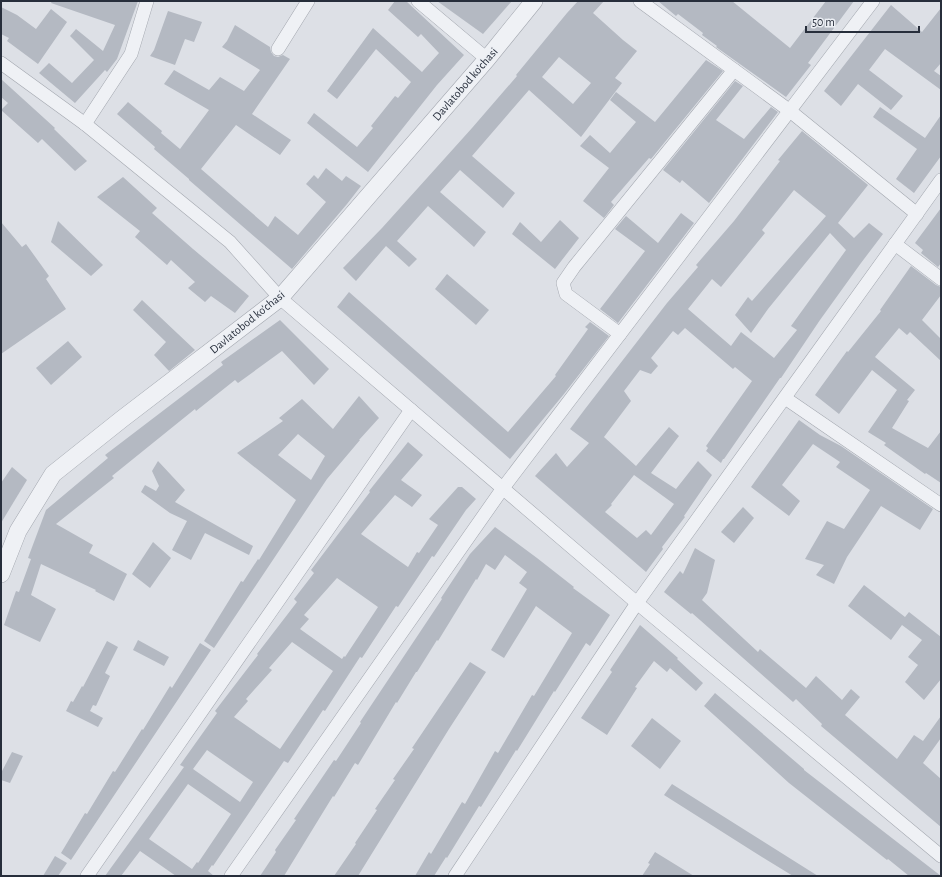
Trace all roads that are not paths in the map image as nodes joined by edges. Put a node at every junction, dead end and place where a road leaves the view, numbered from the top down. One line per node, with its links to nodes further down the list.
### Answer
1 (146, 1): 12 (street)
2 (308, 1): 7 (street)
3 (418, 1): 8 (street)
4 (534, 1): 8 (street, Davlatobod ko'chasi)
5 (640, 1): 10 (street)
6 (874, 1): 11 (street)
7 (278, 48)
8 (486, 59): 17 (street, Davlatobod ko'chasi)
9 (1, 63): 12 (street)
10 (734, 70): 11 (street); 18 (street)
11 (790, 111): 14 (street); 18 (street)
12 (85, 124): 17 (street)
13 (941, 180): 14 (street)
14 (917, 214): 15 (street)
15 (895, 244): 16 (street); 19 (street)
16 (941, 279)
17 (280, 298): 20 (street); 23 (street, Davlatobod ko'chasi)
18 (620, 334): 21 (street)
19 (785, 398): 22 (street); 24 (street)
20 (411, 410): 21 (street); 26 (street)
21 (503, 488): 24 (street); 27 (street)
22 (941, 505)
23 (1, 574)
24 (637, 603): 25 (street); 28 (street)
25 (941, 856)
26 (87, 876)
27 (231, 876)
28 (455, 876)

